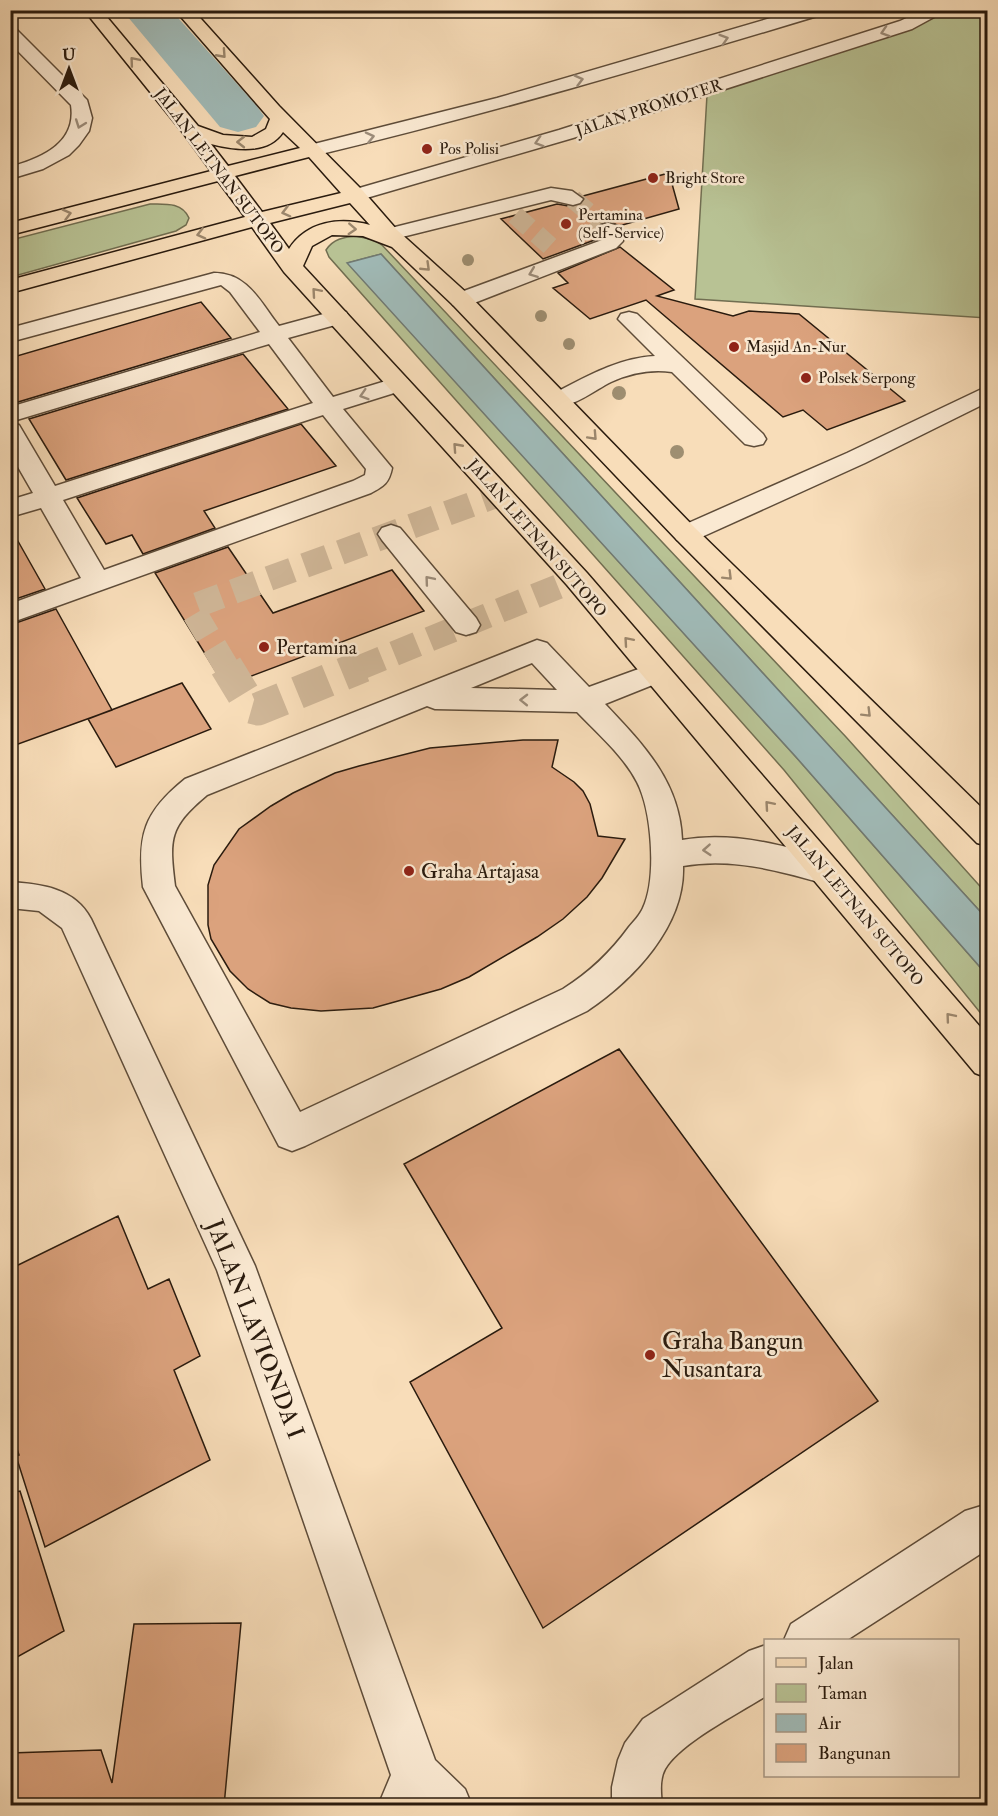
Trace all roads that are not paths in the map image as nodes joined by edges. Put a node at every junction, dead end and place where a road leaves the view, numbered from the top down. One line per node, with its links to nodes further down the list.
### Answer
1 (92, 10): 7 (main road, JALAN LETNAN SUTOPO, one-way to 1)
2 (183, 10): 6 (main road, one-way to 6)
3 (818, 10): 8 (street, one-way to 3)
4 (939, 10): 11 (street, JALAN PROMOTER, one-way to 11)
5 (10, 33): 9 (street, one-way to 9)
6 (280, 117): 7 (main road, one-way to 7); 8 (main road)
7 (191, 130): 10 (main road, JALAN LETNAN SUTOPO)
8 (313, 150): 10 (main road); 11 (main road)
9 (10, 173)
10 (221, 174): 13 (main road, JALAN LETNAN SUTOPO); 14 (main road, one-way to 10)
11 (356, 195): 13 (main road, one-way to 13); 16 (main road)
12 (573, 199): 16 (street)
13 (257, 219): 17 (main road, JALAN LETNAN SUTOPO); 18 (main road, one-way to 18)
14 (10, 228)
15 (608, 229): 19 (street, one-way to 19)
16 (396, 239): 17 (main road, one-way to 16); 19 (main road, one-way to 19)
17 (292, 267): 20 (main road, JALAN LETNAN SUTOPO, one-way to 17)
18 (10, 287)
19 (461, 300): 27 (main road)
20 (338, 317): 23 (street); 25 (main road, JALAN LETNAN SUTOPO)
21 (628, 319): 24 (street)
22 (10, 335): 23 (street)
23 (273, 335): 28 (street); 29 (street)
24 (680, 366): 27 (street); 31 (street)
25 (399, 384): 28 (street, one-way to 28); 39 (main road, JALAN LETNAN SUTOPO, one-way to 25)
26 (987, 393): 35 (street)
27 (559, 400): 35 (main road, one-way to 35)
28 (328, 406): 32 (street); 36 (street)
29 (10, 415)
30 (10, 430): 32 (street)
31 (754, 439)
32 (48, 496): 33 (street); 36 (street)
33 (10, 509)
34 (391, 534): 38 (street, one-way to 34)
35 (686, 534): 42 (main road, one-way to 42)
36 (97, 582): 37 (street)
37 (10, 614)
38 (466, 625)
39 (655, 673): 41 (street); 44 (main road, JALAN LETNAN SUTOPO, one-way to 39)
40 (421, 697): 41 (street, one-way to 40); 41 (street); 43 (street)
41 (583, 701): 43 (street)
42 (987, 834)
43 (667, 856): 44 (street, one-way to 43)
44 (826, 871): 46 (main road, JALAN LETNAN SUTOPO, one-way to 44)
45 (10, 895): 50 (street, JALAN LAVIONDA I)
46 (987, 1062)
47 (987, 1526): 48 (street)
48 (810, 1639)
49 (764, 1669): 51 (street)
50 (422, 1796)
51 (637, 1806)

